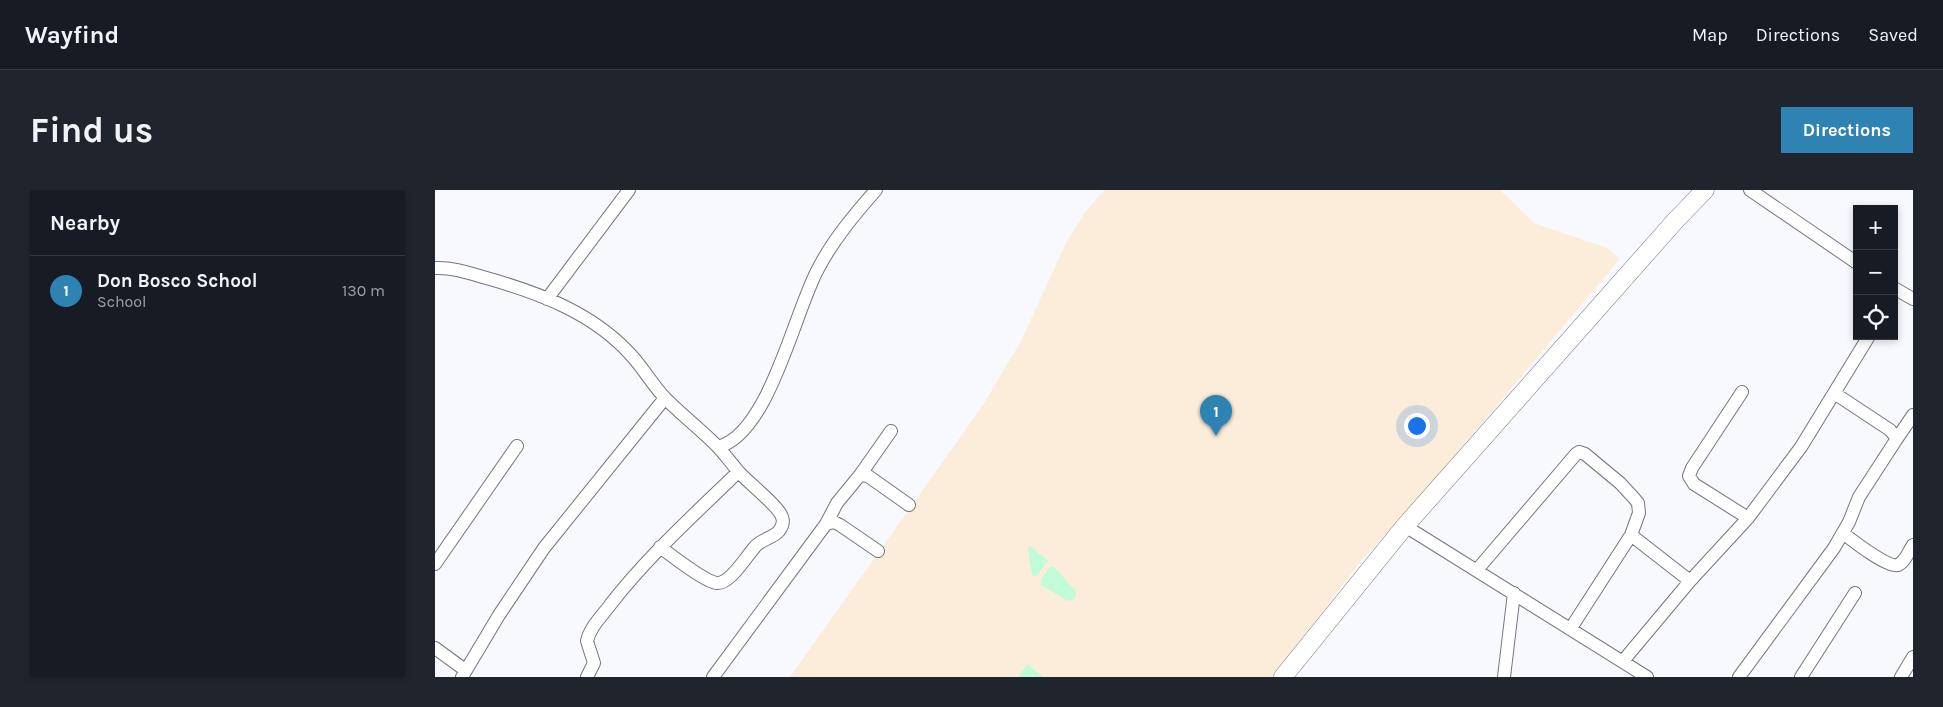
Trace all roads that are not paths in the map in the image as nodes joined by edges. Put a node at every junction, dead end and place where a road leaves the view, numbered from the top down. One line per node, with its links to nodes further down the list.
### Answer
1 (629, 190): 8 (street)
2 (876, 190): 18 (street)
3 (1705, 190): 24 (street)
4 (1749, 190): 5 (street)
5 (1853, 260)
6 (435, 268): 8 (street)
7 (1898, 292): 9 (street)
8 (547, 299): 13 (street)
9 (1913, 299)
10 (1867, 340): 12 (street)
11 (1742, 392): 22 (street)
12 (1834, 393): 16 (street); 22 (street)
13 (665, 398): 18 (street); 39 (street)
14 (1913, 415): 16 (street)
15 (891, 431): 20 (street)
16 (1895, 440): 25 (street)
17 (517, 446): 30 (street)
18 (717, 447): 19 (street)
19 (739, 472): 28 (street); 28 (street)
20 (860, 475): 21 (street); 23 (street)
21 (909, 505)
22 (1747, 518): 32 (street)
23 (826, 524): 29 (street); 41 (street)
24 (1405, 526): 31 (street); 42 (street)
25 (1843, 534): 27 (street); 45 (street)
26 (1631, 535): 31 (street); 32 (street); 35 (street)
27 (1913, 545)
28 (660, 547): 40 (street)
29 (878, 551)
30 (435, 564)
31 (1477, 570): 33 (street)
32 (1691, 581): 38 (street)
33 (1513, 593): 35 (street); 43 (street)
34 (1855, 593): 46 (street)
35 (1571, 628): 38 (street)
36 (435, 648): 39 (street)
37 (1913, 657): 47 (street)
38 (1623, 661): 44 (street)
39 (462, 672)
40 (587, 677)
41 (713, 677)
42 (1283, 677)
43 (1505, 677)
44 (1647, 677)
45 (1739, 677)
46 (1801, 677)
47 (1901, 677)

